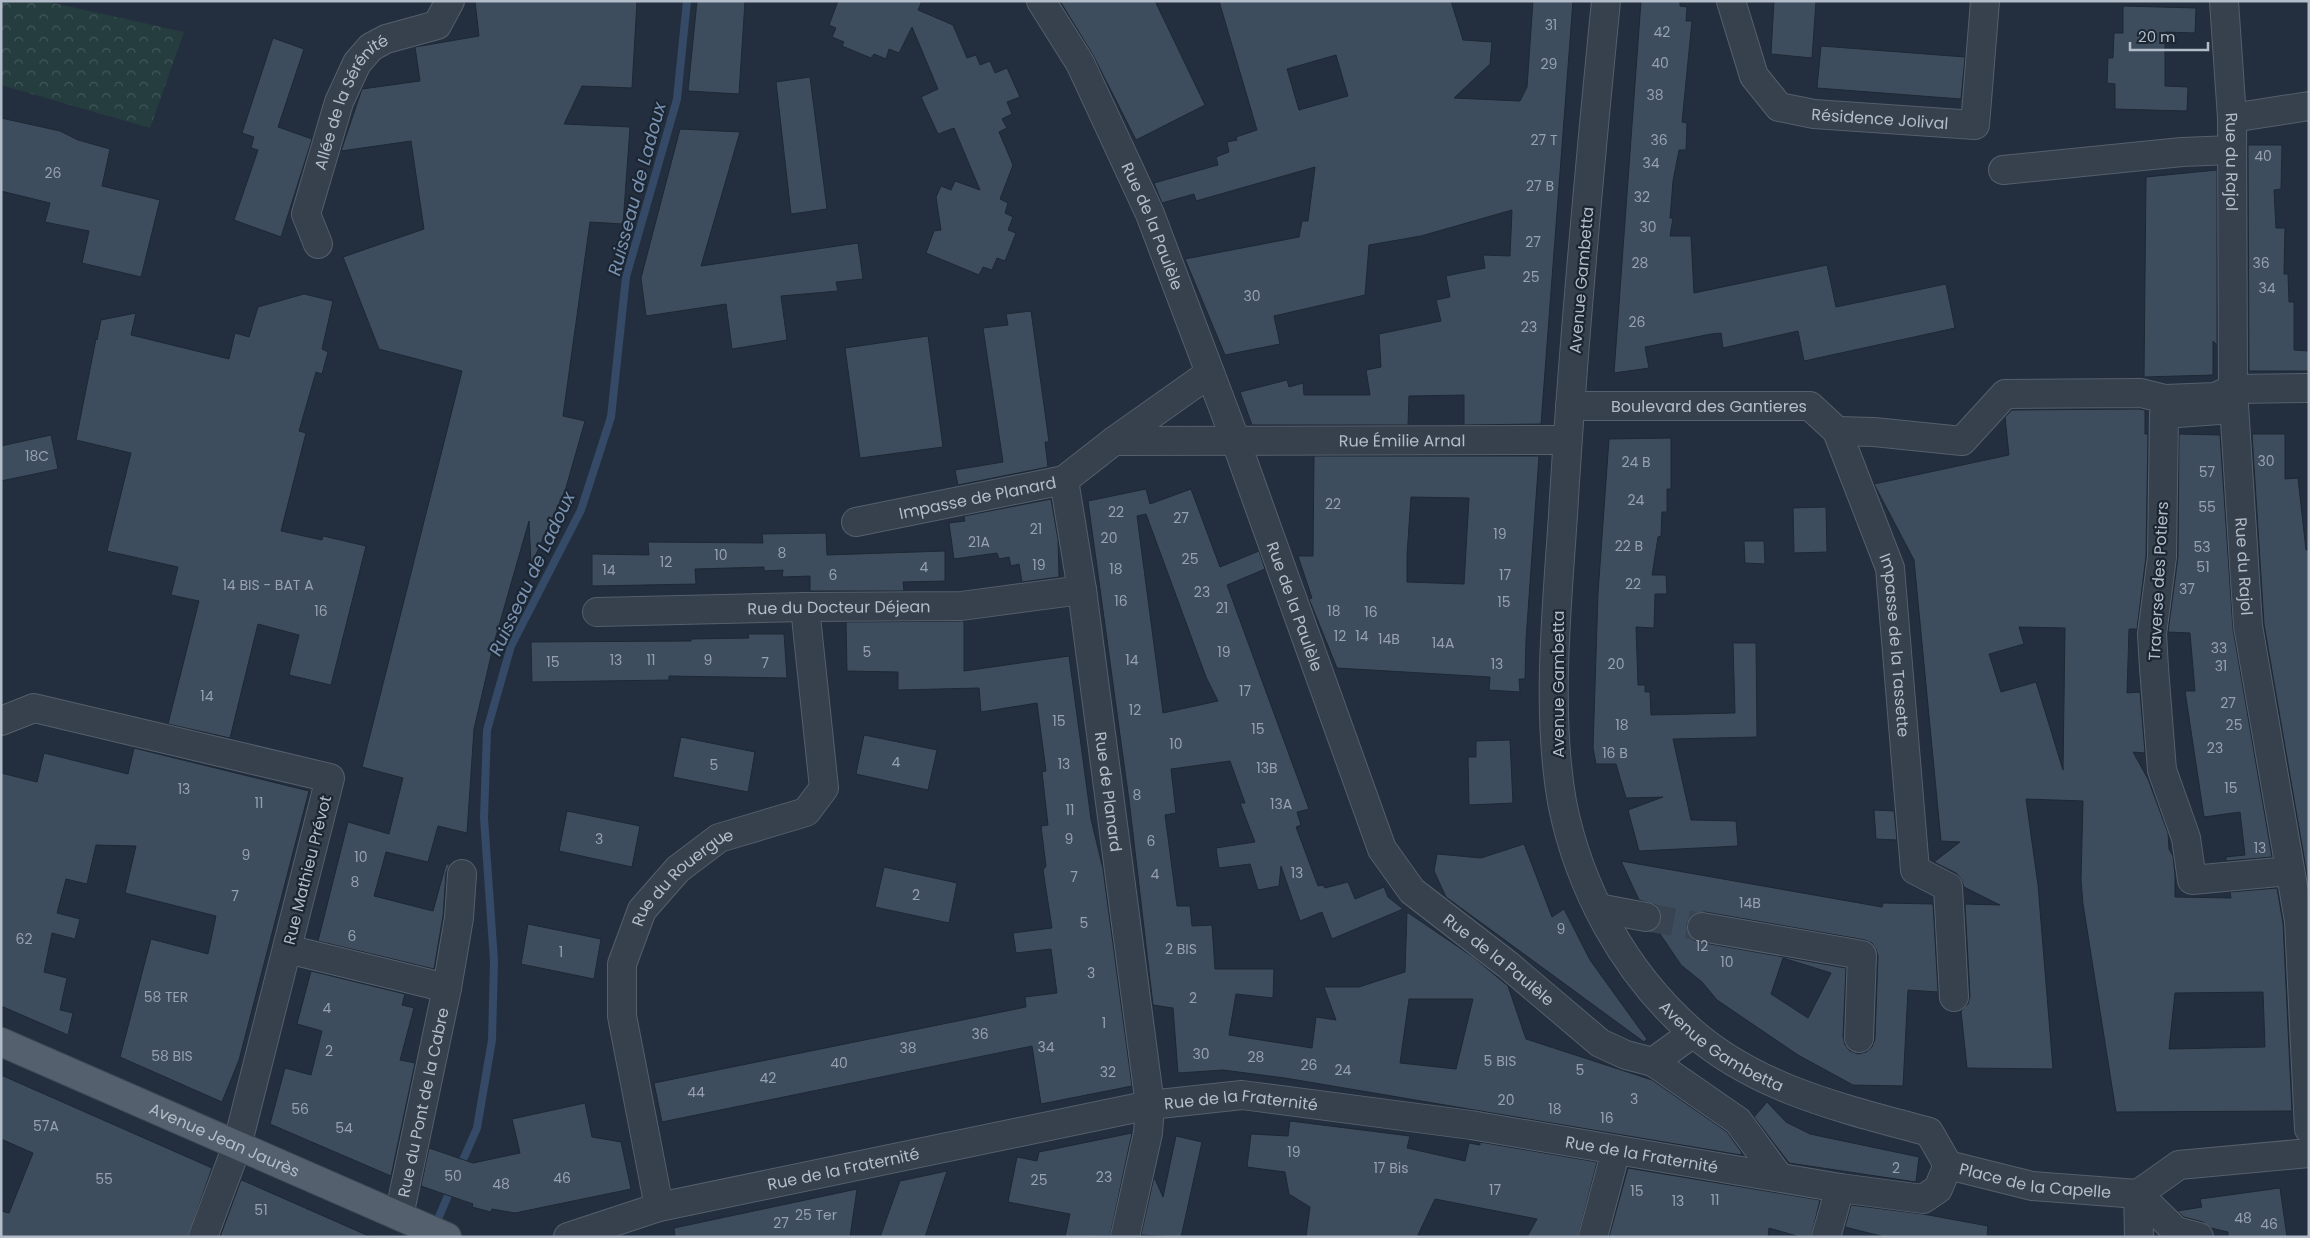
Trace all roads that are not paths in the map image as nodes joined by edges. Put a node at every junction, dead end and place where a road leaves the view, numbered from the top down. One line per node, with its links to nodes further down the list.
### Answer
1 (450, 1): 11 (street, Allée de la Sérénité)
2 (1041, 1): 12 (street, Rue de la Paulèle)
3 (1606, 1): 15 (street, Avenue Gambetta)
4 (1732, 1): 5 (street, Résidence Jolival)
5 (1985, 1)
6 (2224, 1): 8 (street, Rue du Rajol)
7 (2309, 106): 8 (street)
8 (2232, 118): 9 (street, Rue du Rajol)
9 (2232, 150): 10 (street); 14 (street, Rue du Rajol)
10 (2003, 170)
11 (318, 244)
12 (1210, 373): 17 (street, Rue de la Paulèle); 19 (street, Impasse de Planard)
13 (2309, 388): 14 (street)
14 (2233, 389): 16 (street); 26 (street, Rue du Rajol); 26 (street, Traverse des Potiers)
15 (1570, 406): 16 (street, Boulevard des Gantieres); 18 (street, Avenue Gambetta)
16 (1837, 432): 33 (street, Impasse de la Tassette)
17 (1236, 440): 18 (street, Rue Émilie Arnal); 19 (street); 37 (street, Rue de la Paulèle)
18 (1567, 440): 28 (street, Avenue Gambetta)
19 (1114, 441): 20 (street, Impasse de Planard)
20 (1064, 480): 21 (street, Impasse de Planard); 22 (street, Rue de Planard)
21 (856, 522)
22 (1082, 590): 23 (street, Rue du Docteur Déjean); 38 (street, Rue de Planard)
23 (806, 606): 24 (street, Rue du Docteur Déjean); 48 (street, Rue du Rouergue)
24 (597, 612)
25 (1, 721): 31 (street, Rue Mathieu Prévot)
26 (2290, 871): 39 (street, Rue du Rajol)
27 (462, 874): 32 (street, Rue du Pont de la Cabre)
28 (1598, 908): 29 (street); 34 (street, Avenue Gambetta)
29 (1646, 917)
30 (1702, 926): 35 (street)
31 (288, 949): 32 (street, Rue du Pont de la Cabre); 40 (street, Rue Mathieu Prévot)
32 (447, 988): 49 (street, Rue du Pont de la Cabre)
33 (1954, 997)
34 (1693, 1033): 37 (street); 43 (street, Avenue Gambetta)
35 (1859, 1038)
36 (1, 1042): 40 (main road, Avenue Jean Jaurès)
37 (1653, 1062): 44 (street)
38 (1150, 1104): 41 (street, Rue de la Fraternité); 48 (street, Rue de la Fraternité); 53 (street, Rue de Planard)
39 (2309, 1129)
40 (237, 1146): 49 (main road, Avenue Jean Jaurès); 50 (street, Rue Mathieu Prévot)
41 (1616, 1150): 44 (street, Rue de la Fraternité); 54 (street)
42 (2309, 1153): 46 (street)
43 (1948, 1165): 46 (street, Place de la Capelle); 47 (street, Place de la Capelle)
44 (1779, 1178): 45 (street, Rue de la Fraternité)
45 (1840, 1188): 47 (street, Rue de la Fraternité); 55 (street)
46 (2138, 1194): 56 (street); 57 (street)
47 (1923, 1199)
48 (658, 1208): 52 (street, Rue de la Fraternité)
49 (399, 1216): 51 (main road, Avenue Jean Jaurès)
50 (203, 1237)
51 (447, 1237)
52 (568, 1237)
53 (1125, 1237)
54 (1593, 1237)
55 (1826, 1237)
56 (2139, 1237)
57 (2199, 1237)

